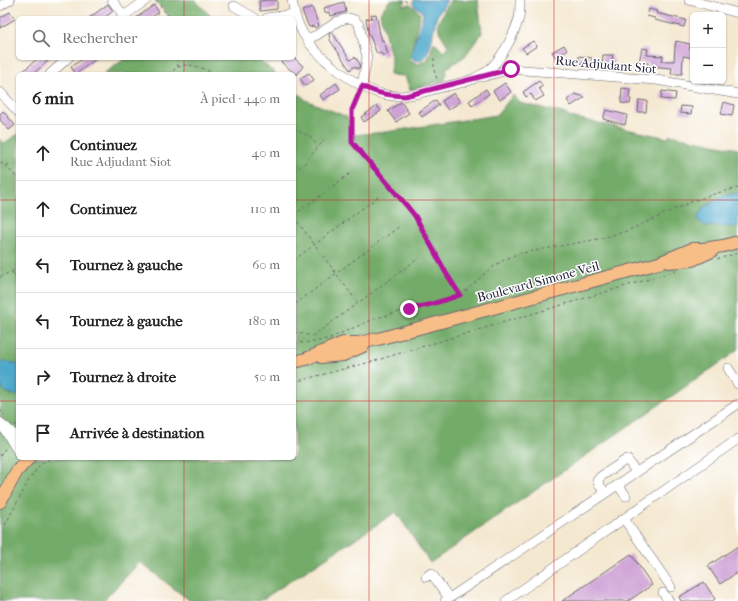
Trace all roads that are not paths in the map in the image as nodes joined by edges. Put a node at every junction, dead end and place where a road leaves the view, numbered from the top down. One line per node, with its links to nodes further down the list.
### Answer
1 (10, 0): 7 (street)
2 (112, 0): 11 (street)
3 (146, 0): 12 (street)
4 (292, 0): 10 (street, Rue Adjudant Siot)
5 (520, 0): 19 (street)
6 (689, 0): 9 (street)
7 (0, 6)
8 (234, 6): 13 (street)
9 (738, 13)
10 (294, 14): 14 (street)
11 (122, 16)
12 (124, 16)
13 (252, 16)
14 (280, 16)
15 (296, 18): 16 (street, Rue Adjudant Siot)
16 (307, 39): 20 (street, Rue Adjudant Siot); 20 (street)
17 (66, 60): 18 (street)
18 (52, 72)
19 (471, 80): 20 (street, Rue Adjudant Siot); 22 (street, Rue Adjudant Siot)
20 (362, 86)
21 (0, 92): 23 (street)
22 (738, 94)
23 (16, 107)
24 (738, 242): 25 (main road, Boulevard Simone Veil)
25 (296, 362)
26 (728, 368): 27 (street)
27 (738, 384)
28 (738, 404): 35 (street)
29 (2, 420): 30 (street); 32 (street)
30 (16, 436)
31 (738, 439): 41 (street)
32 (16, 445)
33 (20, 460): 37 (main road)
34 (22, 460): 40 (main road)
35 (636, 472): 36 (street); 38 (street)
36 (618, 485): 38 (street); 39 (street)
37 (0, 488)
38 (605, 493): 45 (street)
39 (626, 496)
40 (0, 502)
41 (624, 519): 43 (street); 46 (street)
42 (426, 577): 45 (street)
43 (671, 587)
44 (663, 593): 47 (street)
45 (447, 600)
46 (506, 601)
47 (669, 601)

